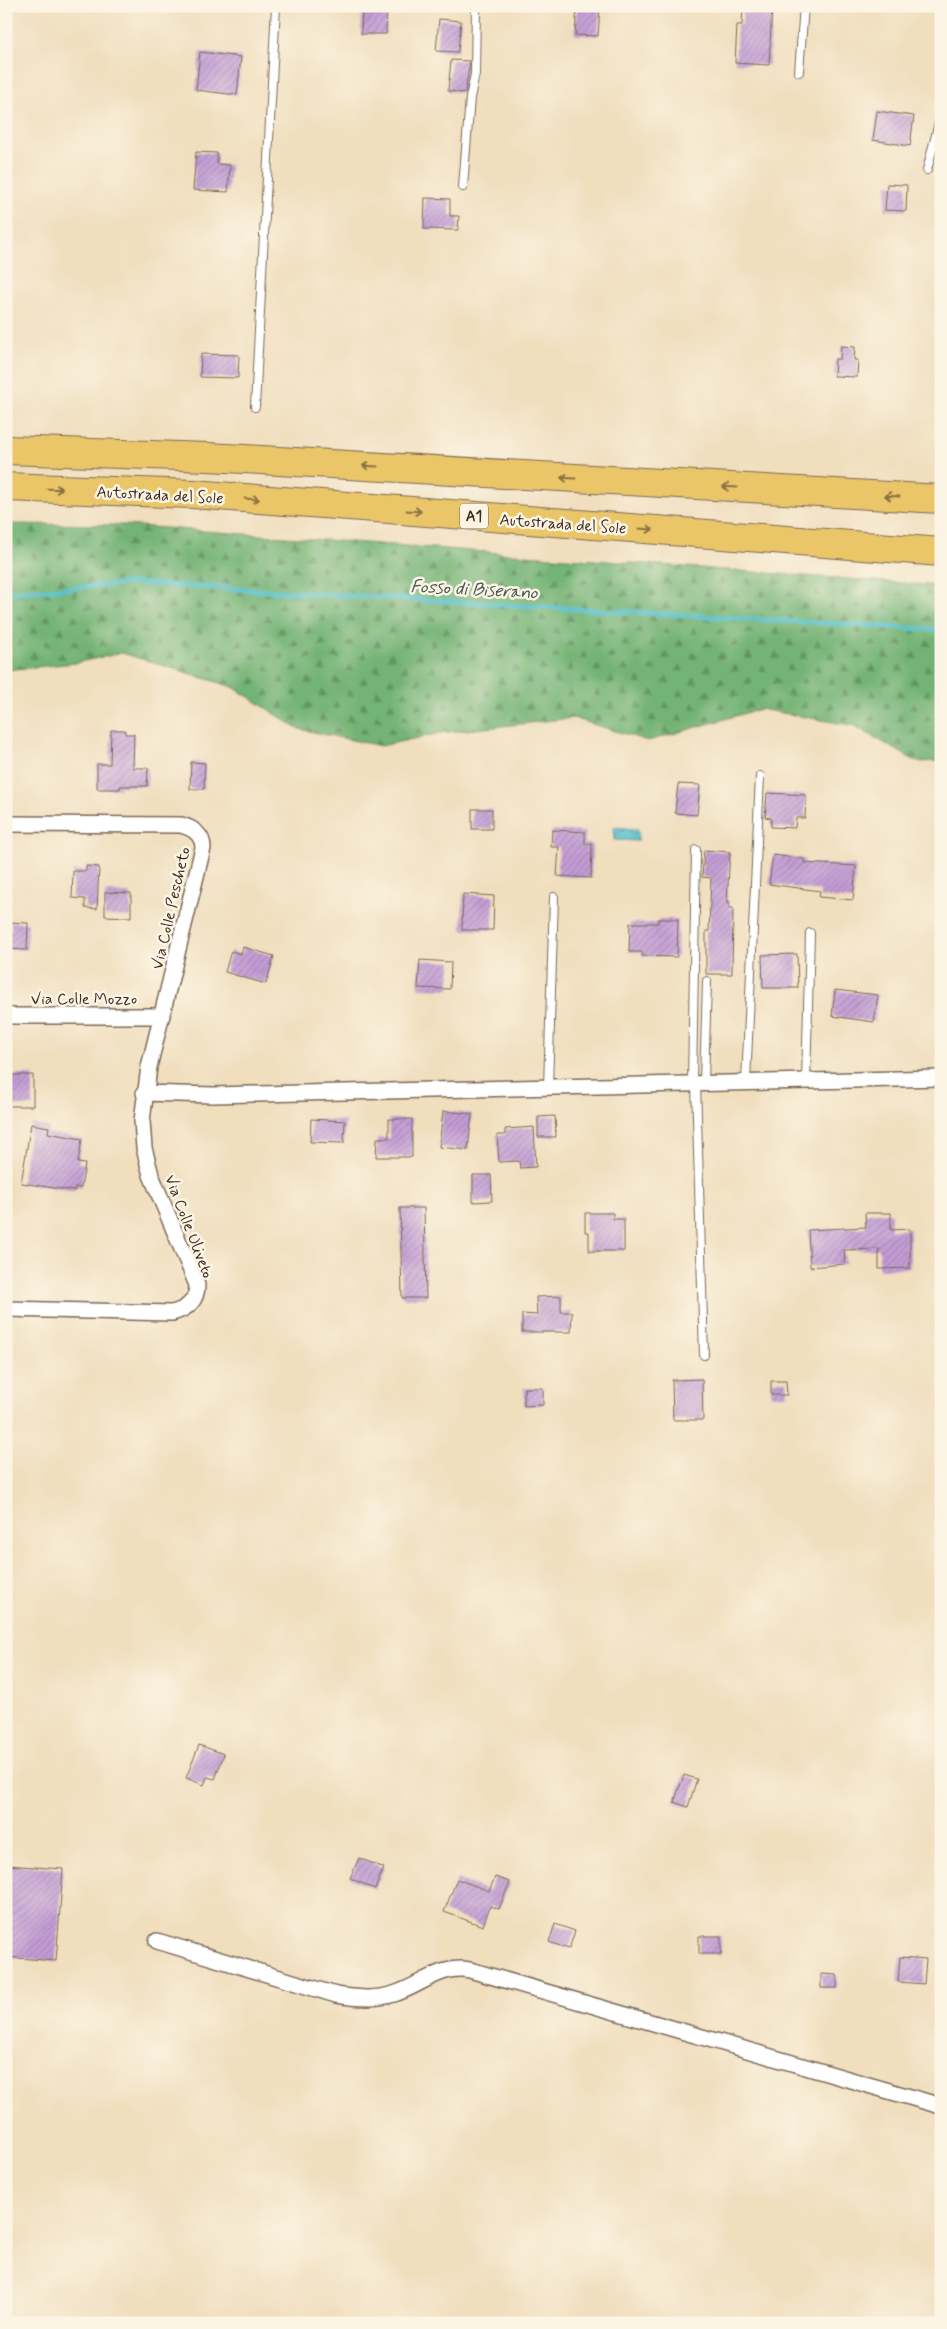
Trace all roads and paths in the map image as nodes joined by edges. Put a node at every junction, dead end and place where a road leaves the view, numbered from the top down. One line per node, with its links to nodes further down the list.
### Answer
1 (276, 6): 8 (lane)
2 (476, 6): 7 (lane)
3 (804, 6): 4 (lane)
4 (799, 72)
5 (941, 115): 6 (lane)
6 (927, 170)
7 (463, 187)
8 (255, 407)
9 (6, 450): 11 (highway, one-way to 9)
10 (6, 487): 12 (highway, Autostrada del Sole / A1, one-way to 12)
11 (941, 499)
12 (941, 552)
13 (760, 776): 23 (lane)
14 (6, 824): 20 (street, Via Colle Pescheto)
15 (696, 850): 24 (lane)
16 (554, 897): 25 (lane)
17 (810, 933): 22 (lane)
18 (707, 981): 24 (lane)
19 (6, 1016): 20 (street, Via Colle Mozzo)
20 (162, 1016): 26 (street, Via Colle Pescheto)
21 (941, 1078): 22 (street)
22 (806, 1081): 23 (street)
23 (746, 1082): 24 (street)
24 (697, 1084): 25 (street); 28 (lane)
25 (548, 1087): 26 (street)
26 (144, 1093): 27 (street, Via Colle Uliveto)
27 (6, 1309)
28 (704, 1355)
29 (157, 1941): 30 (street)
30 (941, 2106)

